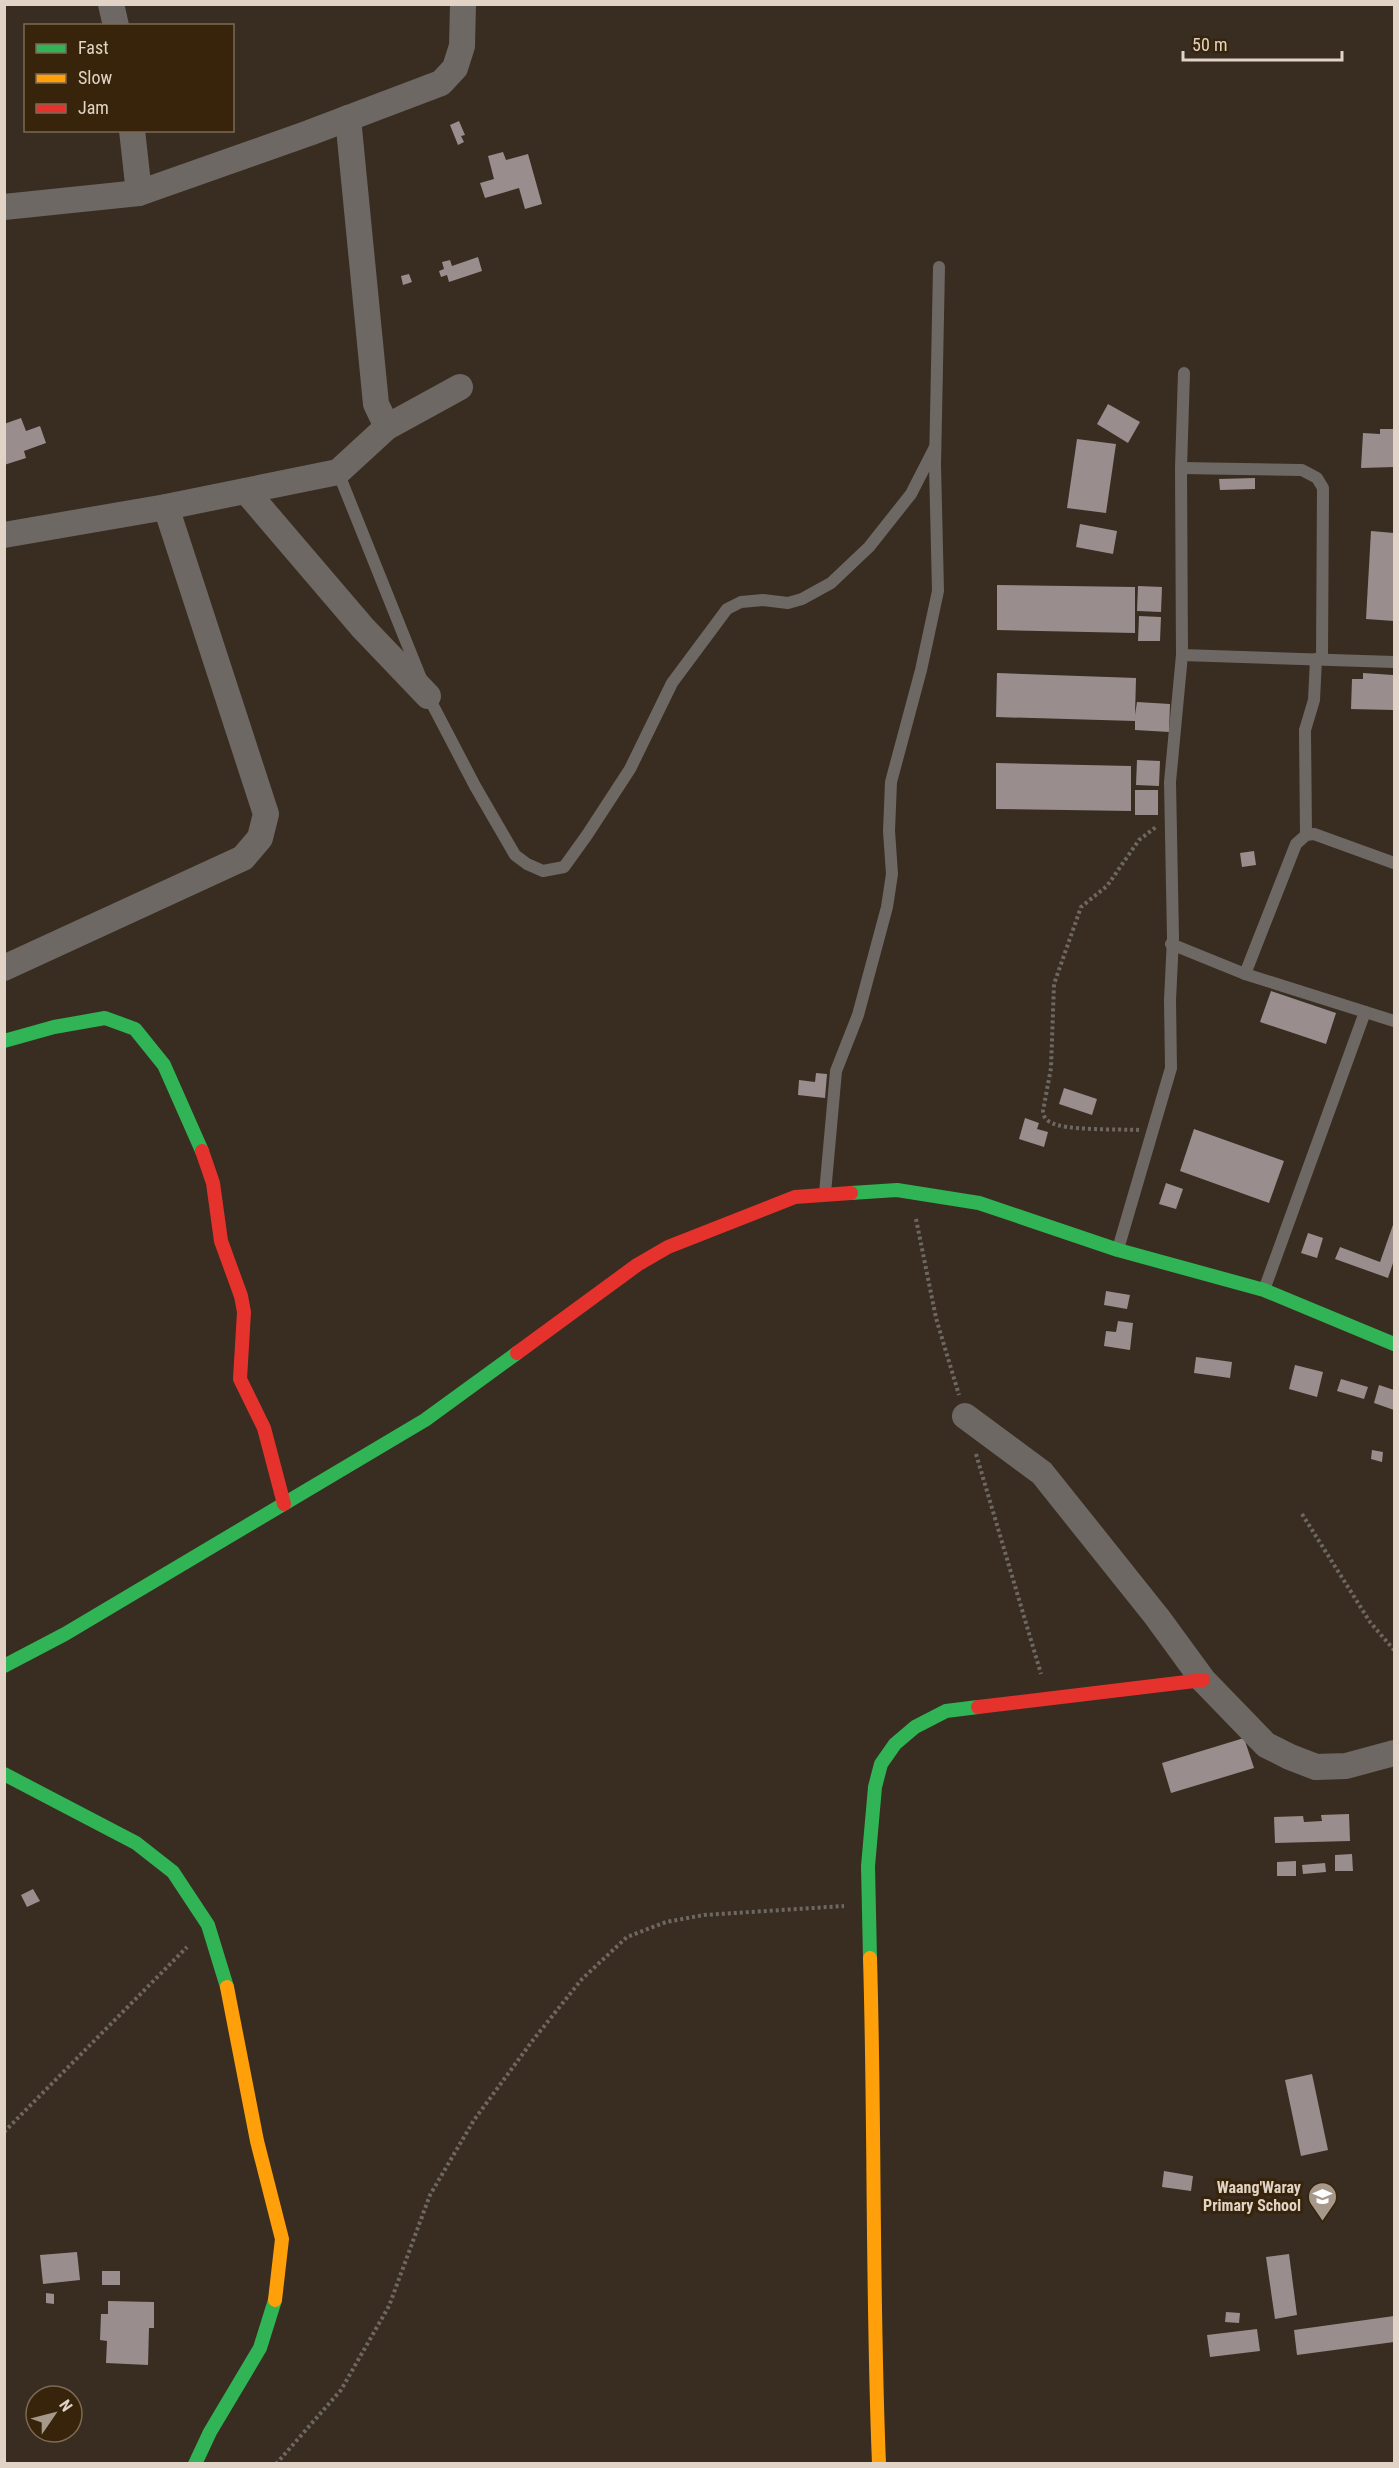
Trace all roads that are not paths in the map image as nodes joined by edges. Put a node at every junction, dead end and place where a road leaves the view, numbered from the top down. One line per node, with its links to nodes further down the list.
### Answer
1 (111, 4): 3 (street)
2 (464, 4): 4 (street)
3 (116, 24)
4 (348, 118): 6 (street); 11 (street)
5 (132, 132): 6 (street)
6 (139, 193): 7 (street)
7 (4, 207)
8 (939, 267): 12 (lane)
9 (1184, 373): 13 (lane)
10 (460, 387): 11 (street)
11 (387, 427): 14 (street)
12 (935, 447): 21 (lane); 30 (lane)
13 (1181, 468): 18 (lane); 19 (lane)
14 (338, 472): 15 (street); 21 (lane)
15 (246, 491): 16 (street); 21 (street)
16 (166, 507): 17 (street); 25 (street)
17 (4, 535)
18 (1182, 655): 19 (lane); 24 (lane)
19 (1319, 659): 20 (lane); 22 (lane)
20 (1395, 662)
21 (428, 696)
22 (1306, 835): 23 (lane); 26 (lane)
23 (1395, 863)
24 (1171, 944): 26 (lane); 31 (lane)
25 (4, 968)
26 (1245, 974): 27 (lane)
27 (1365, 1012): 28 (lane); 32 (lane)
28 (1395, 1021)
29 (4, 1041): 35 (street)
30 (825, 1194): 31 (street); 35 (street)
31 (1118, 1250): 32 (street)
32 (1264, 1290): 33 (street)
33 (1395, 1344)
34 (965, 1416): 37 (street)
35 (284, 1504): 36 (street)
36 (4, 1665)
37 (1203, 1680): 38 (street); 41 (street)
38 (1395, 1753)
39 (4, 1774): 40 (street)
40 (195, 2463)
41 (879, 2463)

